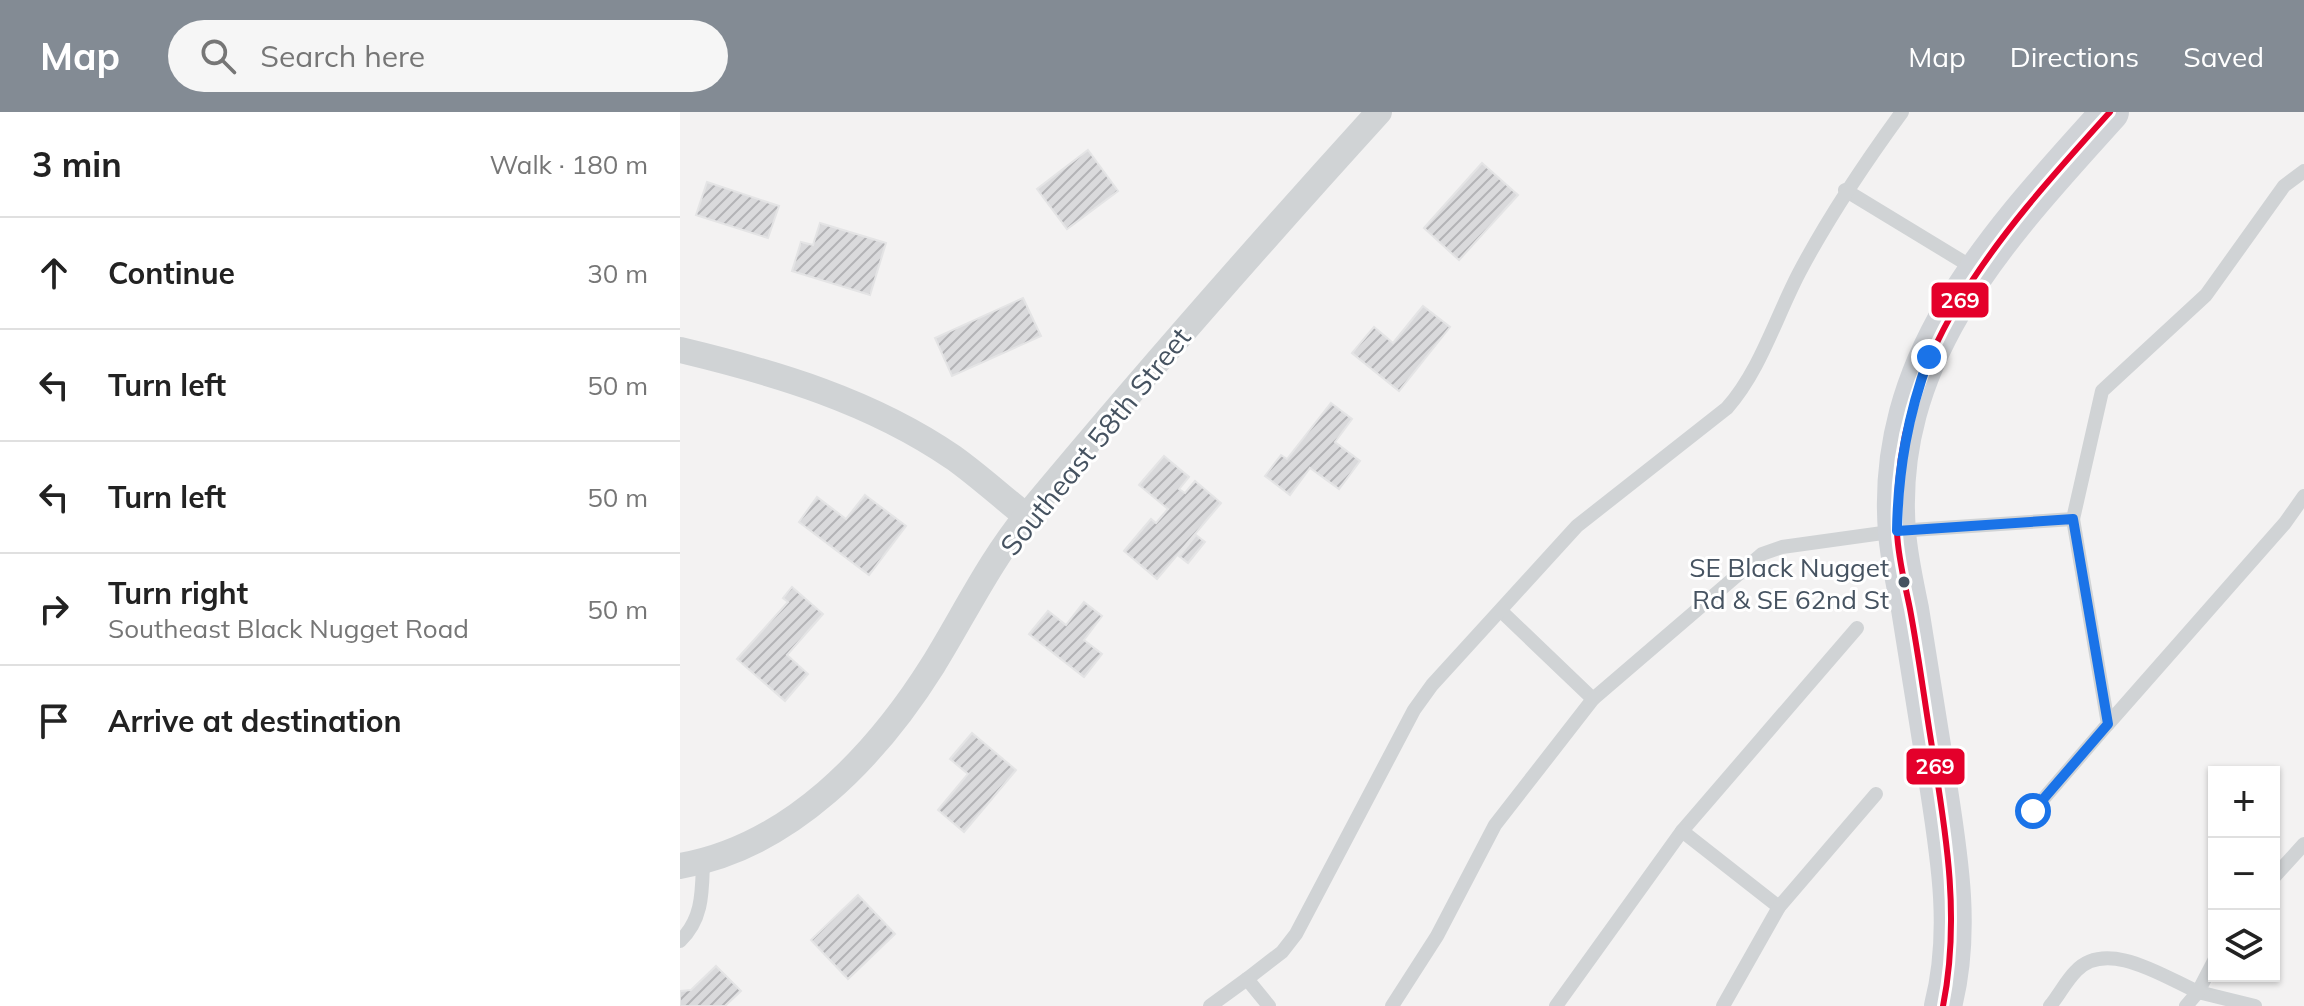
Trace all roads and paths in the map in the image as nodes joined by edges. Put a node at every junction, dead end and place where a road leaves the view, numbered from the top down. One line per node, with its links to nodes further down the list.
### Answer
1 (1379, 112): 9 (street, Southeast 58th Street)
2 (1902, 112): 5 (lane)
3 (2110, 112): 6 (street)
4 (2304, 171): 10 (lane)
5 (1845, 190): 6 (lane); 12 (lane)
6 (1976, 269): 11 (street)
7 (680, 350): 9 (street)
8 (2304, 496): 15 (lane)
9 (1026, 516): 20 (street, Southeast 58th Street)
10 (2073, 519): 11 (lane); 15 (lane)
11 (1897, 531): 14 (lane); 32 (street)
12 (1501, 611): 14 (lane); 25 (lane)
13 (1857, 628): 18 (lane)
14 (1593, 699): 29 (lane)
15 (2108, 724): 17 (lane)
16 (1876, 794): 22 (lane)
17 (2033, 811)
18 (1682, 831): 22 (lane); 30 (lane)
19 (2304, 844): 21 (lane)
20 (692, 864): 23 (lane)
21 (2280, 870)
22 (1779, 907): 31 (lane)
23 (680, 941)
24 (2208, 973): 26 (lane)
25 (1247, 979): 27 (lane); 28 (lane)
26 (2198, 992): 33 (lane); 34 (lane); 35 (lane)
27 (1210, 1006)
28 (1269, 1006)
29 (1392, 1006)
30 (1556, 1006)
31 (1723, 1006)
32 (1943, 1006)
33 (2050, 1006)
34 (2186, 1006)
35 (2255, 1006)

